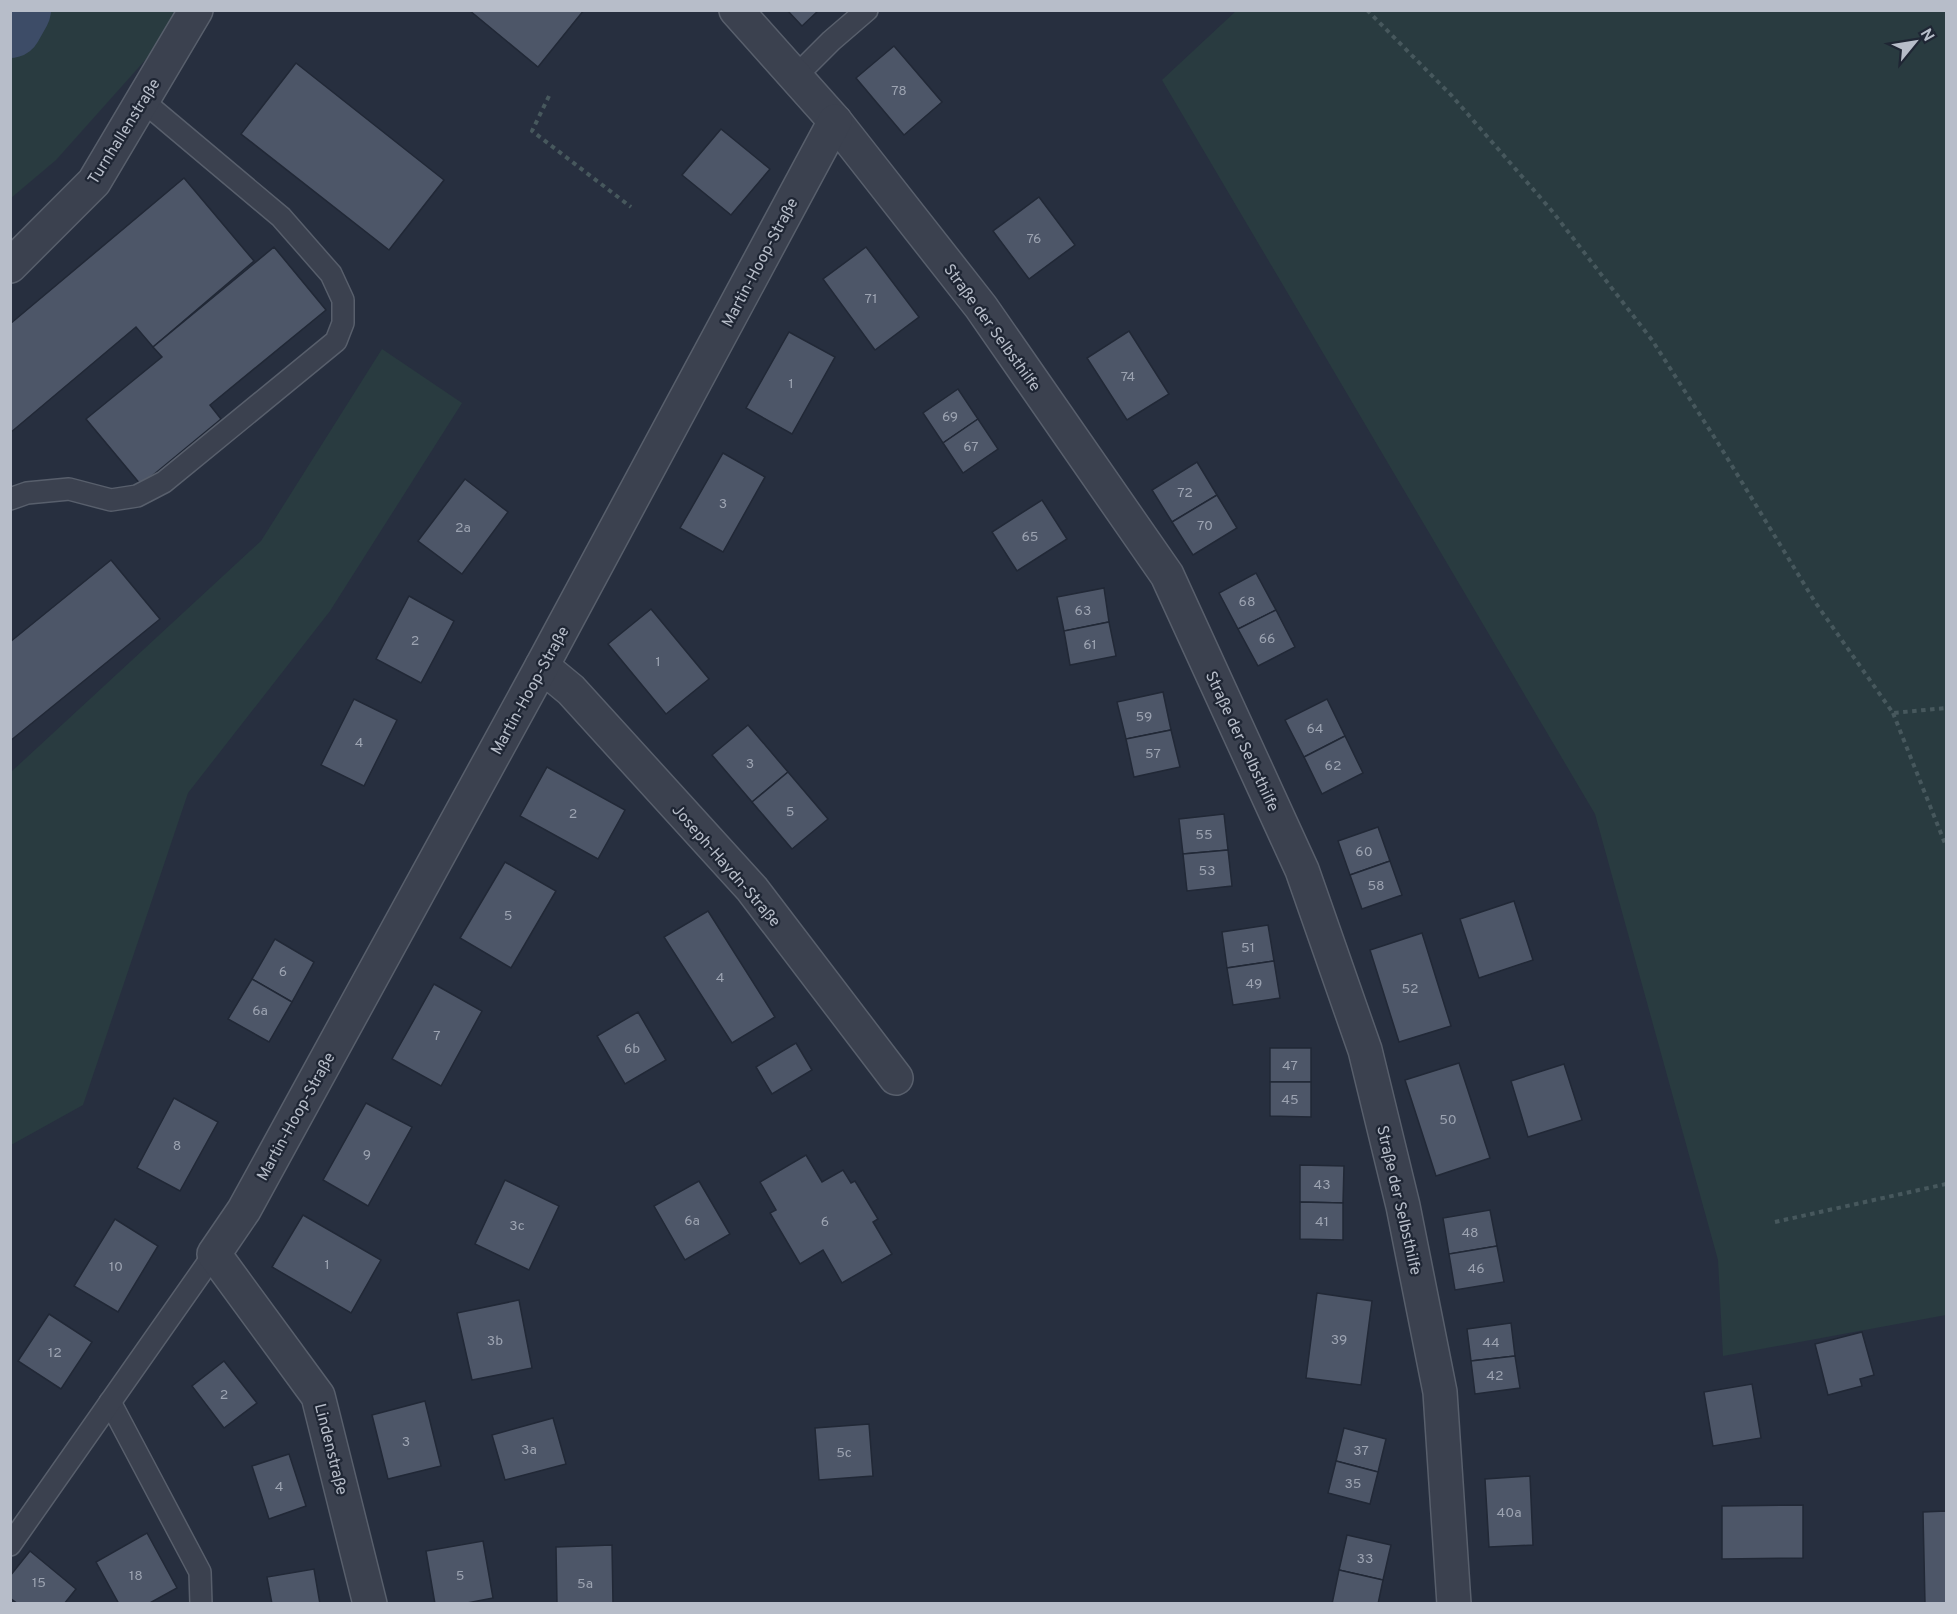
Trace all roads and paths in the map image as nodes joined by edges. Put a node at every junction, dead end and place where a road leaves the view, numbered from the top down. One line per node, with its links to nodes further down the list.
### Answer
1 (196, 10): 7 (street, Turnhallenstraße)
2 (736, 10): 5 (street, Straße der Selbsthilfe)
3 (867, 10): 5 (lane)
4 (1367, 10): 14 (path)
5 (795, 77): 8 (street, Straße der Selbsthilfe)
6 (549, 96): 9 (path)
7 (143, 101): 10 (street, Turnhallenstraße); 11 (lane)
8 (835, 121): 12 (street, Martin-Hoop-Straße); 24 (street, Straße der Selbsthilfe)
9 (631, 207)
10 (10, 266)
11 (10, 500)
12 (542, 666): 16 (street, Joseph-Haydn-Straße); 19 (street, Martin-Hoop-Straße)
13 (1947, 708): 14 (path)
14 (1893, 713): 15 (path)
15 (1947, 846)
16 (896, 1078)
17 (1947, 1184): 18 (path)
18 (1775, 1222)
19 (214, 1254): 20 (lane); 23 (street, Lindenstraße)
20 (110, 1402): 21 (lane); 22 (lane)
21 (10, 1545)
22 (201, 1604)
23 (370, 1604)
24 (1454, 1604)

